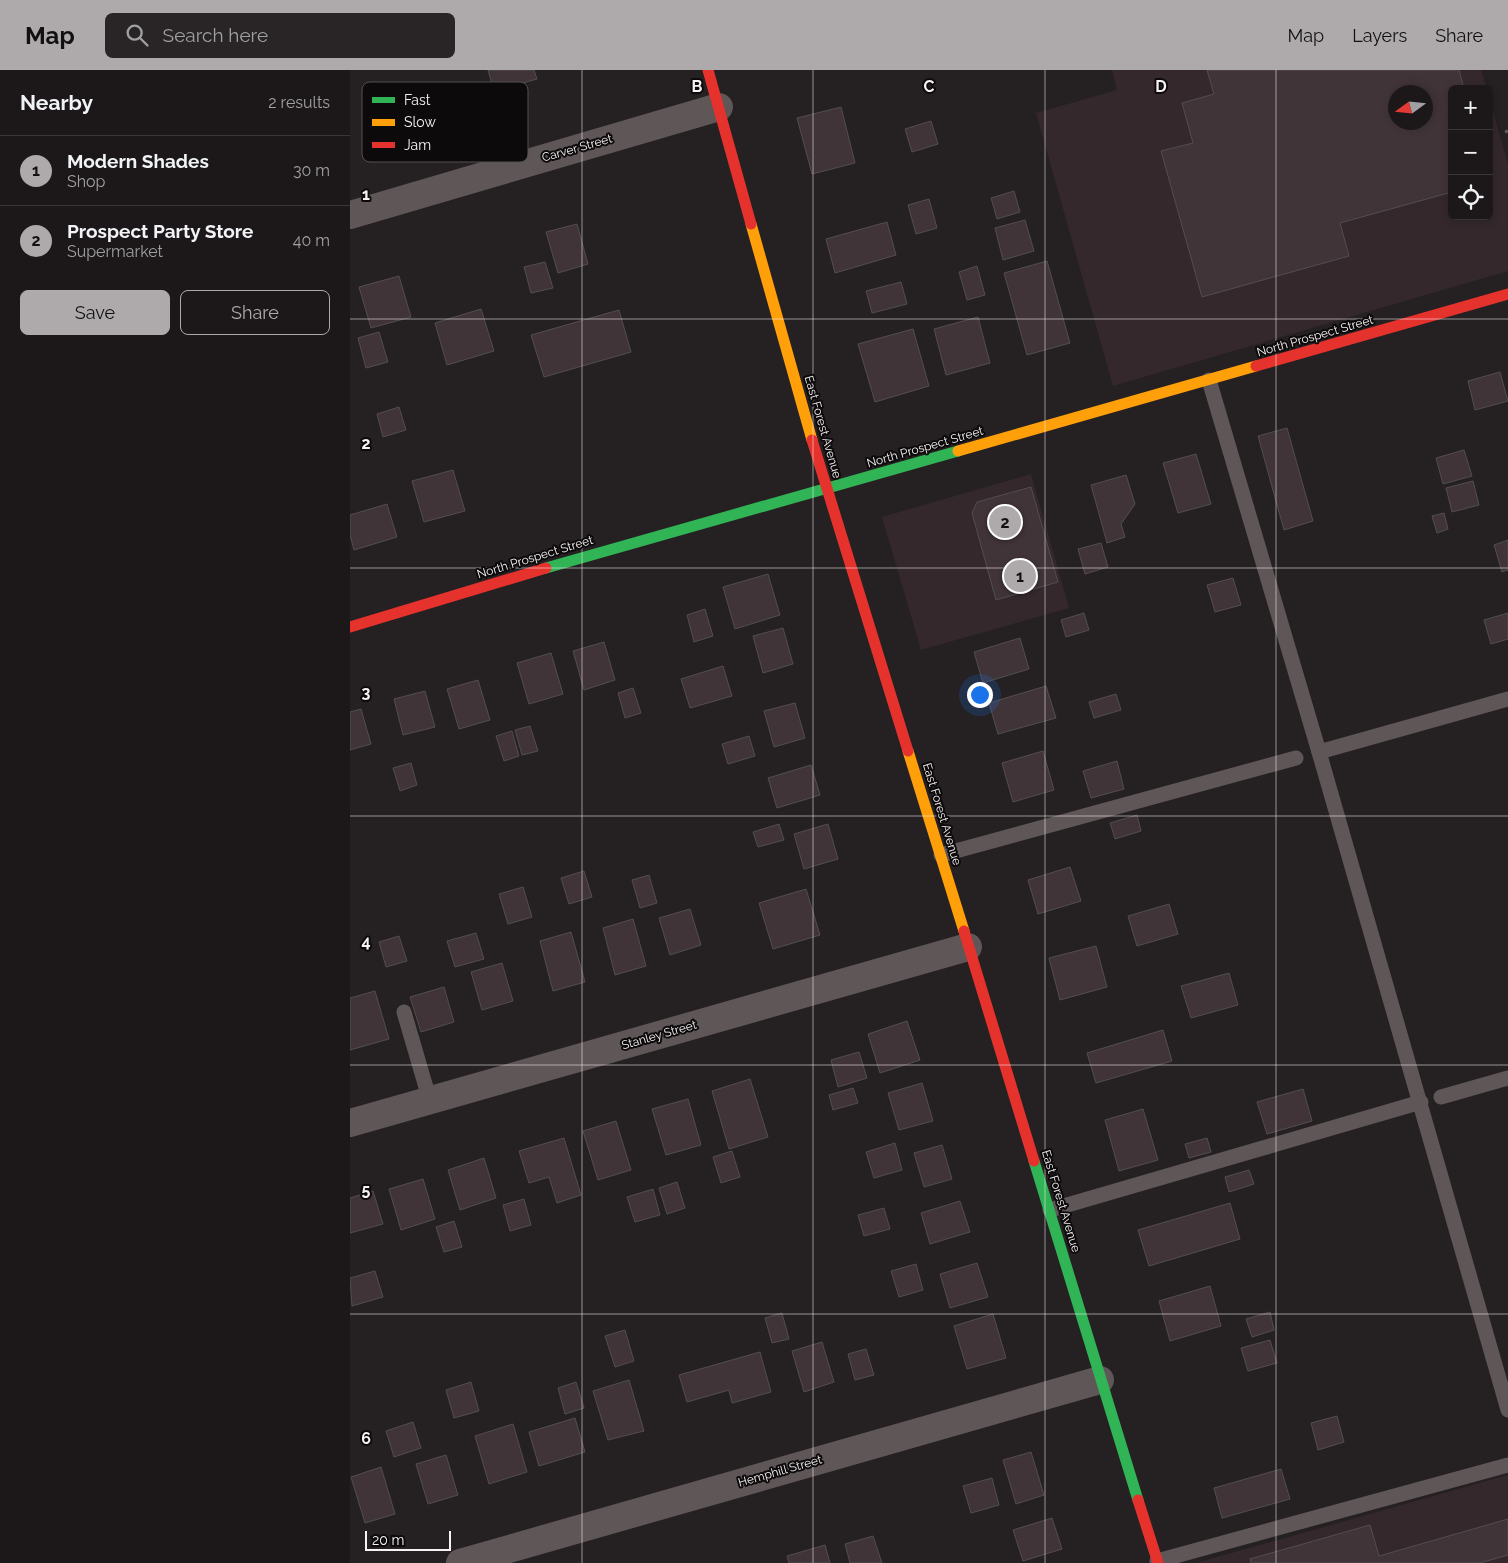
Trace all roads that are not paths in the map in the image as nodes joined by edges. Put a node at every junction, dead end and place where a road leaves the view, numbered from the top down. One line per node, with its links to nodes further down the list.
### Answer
1 (708, 70): 2 (main road, East Forest Avenue)
2 (719, 107): 3 (street, Carver Street); 6 (main road, East Forest Avenue)
3 (350, 215)
4 (1508, 294): 5 (main road, North Prospect Street)
5 (1209, 380): 6 (main road, North Prospect Street); 9 (lane)
6 (826, 490): 7 (main road, North Prospect Street); 11 (main road, East Forest Avenue)
7 (350, 626)
8 (1508, 699): 9 (lane)
9 (1319, 752): 17 (lane)
10 (1296, 758): 11 (lane)
11 (941, 855): 12 (main road, East Forest Avenue)
12 (968, 947): 16 (street, Stanley Street); 19 (main road, East Forest Avenue)
13 (404, 1012): 16 (lane)
14 (1508, 1078): 15 (lane)
15 (1440, 1096)
16 (430, 1100): 18 (street, Stanley Street)
17 (1421, 1102): 19 (lane); 21 (lane)
18 (350, 1123)
19 (1050, 1210): 20 (main road, East Forest Avenue)
20 (1100, 1380): 23 (main road, East Forest Avenue); 24 (street, Hemphill Street)
21 (1508, 1410)
22 (1508, 1465): 23 (lane)
23 (1158, 1562)
24 (460, 1563)

